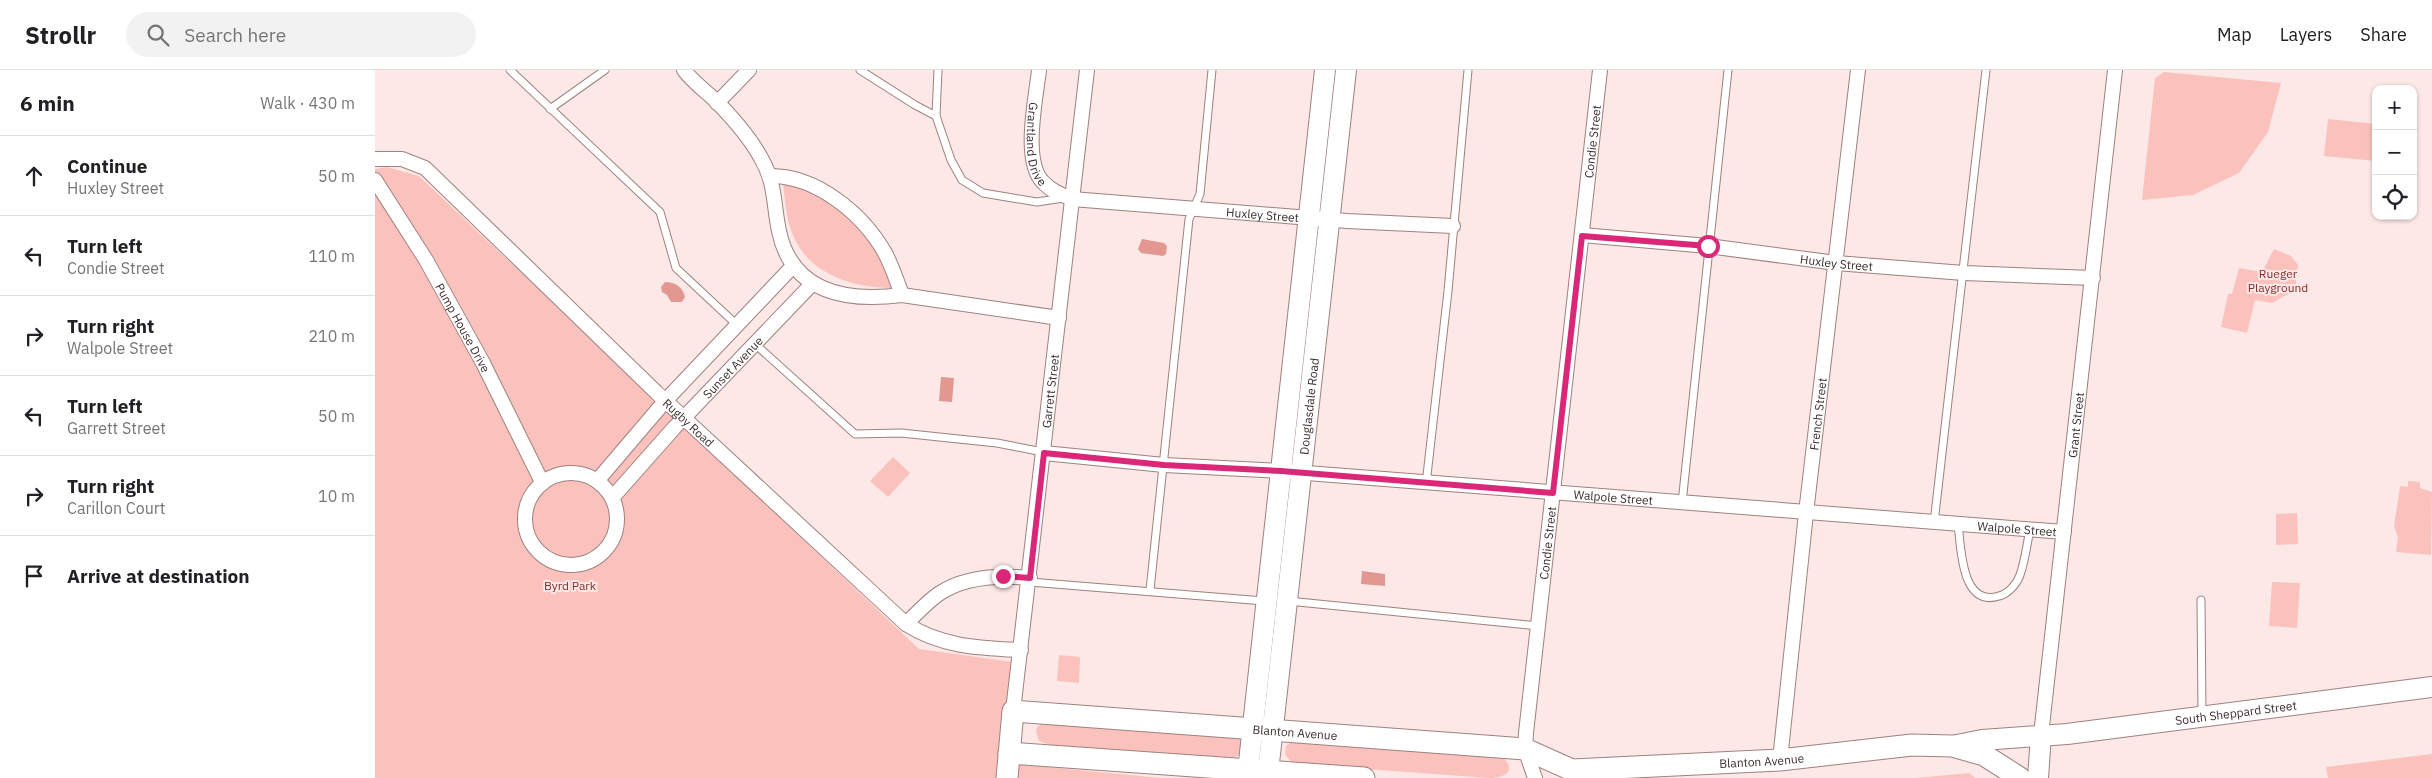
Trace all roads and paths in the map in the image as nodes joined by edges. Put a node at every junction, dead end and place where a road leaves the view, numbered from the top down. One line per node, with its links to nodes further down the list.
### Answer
1 (510, 70): 19 (lane)
2 (605, 70): 19 (lane)
3 (684, 70): 18 (street)
4 (749, 70): 18 (street)
5 (860, 70): 20 (lane)
6 (939, 70): 20 (lane)
7 (1039, 70): 24 (street, Grantland Drive)
8 (1087, 70): 24 (street, Garrett Street)
9 (1212, 70): 25 (lane)
10 (1325, 70): 26 (street, Douglasdale Road)
11 (1346, 70): 27 (street, Douglasdale Road)
12 (1468, 70): 28 (lane)
13 (1600, 70): 29 (street, Condie Street)
14 (1728, 70): 30 (lane)
15 (1858, 70): 31 (street, French Street)
16 (1986, 70): 33 (lane)
17 (2115, 70): 34 (street, Grant Street)
18 (717, 103): 22 (street)
19 (550, 109): 38 (lane)
20 (936, 116): 24 (lane)
21 (375, 158): 40 (street, Rugby Road)
22 (771, 176): 32 (street); 36 (street)
23 (375, 180): 47 (street, Pump House Drive)
24 (1069, 198): 25 (street, Huxley Street); 37 (street, Garrett Street)
25 (1194, 208): 26 (street, Huxley Street); 43 (lane)
26 (1309, 218): 27 (street, Huxley Street); 44 (street, Douglasdale Road)
27 (1329, 220): 28 (street, Huxley Street); 45 (street, Douglasdale Road)
28 (1453, 226): 48 (lane)
29 (1582, 236): 30 (street, Huxley Street); 49 (street, Condie Street)
30 (1708, 246): 31 (street, Huxley Street); 51 (lane)
31 (1836, 263): 33 (street, Huxley Street); 52 (street, French Street)
32 (794, 265): 35 (street); 38 (street, Sunset Avenue)
33 (1964, 273): 34 (street, Huxley Street); 53 (lane)
34 (2093, 278): 56 (street, Grant Street)
35 (813, 283): 36 (street); 39 (street, Sunset Avenue)
36 (902, 296): 37 (street)
37 (1059, 318): 42 (street, Garrett Street)
38 (737, 325): 40 (street, Sunset Avenue)
39 (755, 344): 41 (street, Sunset Avenue); 42 (lane)
40 (666, 400): 41 (street, Rugby Road); 46 (street, Sunset Avenue)
41 (684, 417): 50 (street, Sunset Avenue); 62 (street, Rugby Road)
42 (1044, 453): 43 (street, Walpole Street); 57 (street, Garrett Street)
43 (1164, 465): 44 (street, Walpole Street); 58 (lane)
44 (1281, 471): 45 (street, Walpole Street); 61 (street, Douglasdale Road)
45 (1301, 473): 48 (street, Walpole Street); 60 (street, Douglasdale Road)
46 (597, 481): 47 (street); 50 (street)
47 (542, 482): 50 (street)
48 (1426, 484): 49 (street, Walpole Street)
49 (1553, 493): 51 (street, Walpole Street); 63 (street, Condie Street)
50 (612, 498)
51 (1682, 503): 52 (street, Walpole Street)
52 (1806, 513): 53 (street, Walpole Street); 73 (street, French Street)
53 (1934, 522): 54 (street, Walpole Street)
54 (1958, 524): 55 (street, Walpole Street); 55 (lane)
55 (2030, 529): 56 (street, Walpole Street)
56 (2064, 532): 69 (street, Grant Street)
57 (1030, 580): 58 (lane); 62 (street); 64 (street, Garrett Street)
58 (1150, 590): 61 (lane)
59 (2201, 600): 67 (lane)
60 (1288, 601): 63 (lane); 68 (street, Douglasdale Road)
61 (1267, 602): 68 (street, Douglasdale Road)
62 (906, 624): 64 (street, Rugby Road)
63 (1539, 626): 71 (street, Condie Street)
64 (1021, 650): 66 (street, Garrett Street)
65 (2432, 687): 67 (street, South Sheppard Street)
66 (1013, 711): 68 (main road, Blanton Avenue); 72 (main road)
67 (2202, 716): 69 (street, South Sheppard Street)
68 (1263, 730): 71 (main road, Blanton Avenue); 74 (street, Douglasdale Road)
69 (2041, 735): 70 (street, Blanton Avenue); 81 (street, Grant Street)
70 (1951, 746): 73 (main road, Blanton Avenue); 80 (main road, Blanton Avenue)
71 (1525, 749): 76 (main road, Blanton Avenue); 79 (street, Condie Street)
72 (1009, 753): 74 (main road); 77 (main road)
73 (1780, 760): 75 (main road, Blanton Avenue)
74 (1258, 772): 78 (main road)
75 (1643, 772): 76 (main road, Blanton Avenue)
76 (1564, 774)
77 (1007, 778)
78 (1364, 778)
79 (1535, 778)
80 (2020, 778)
81 (2038, 778)

